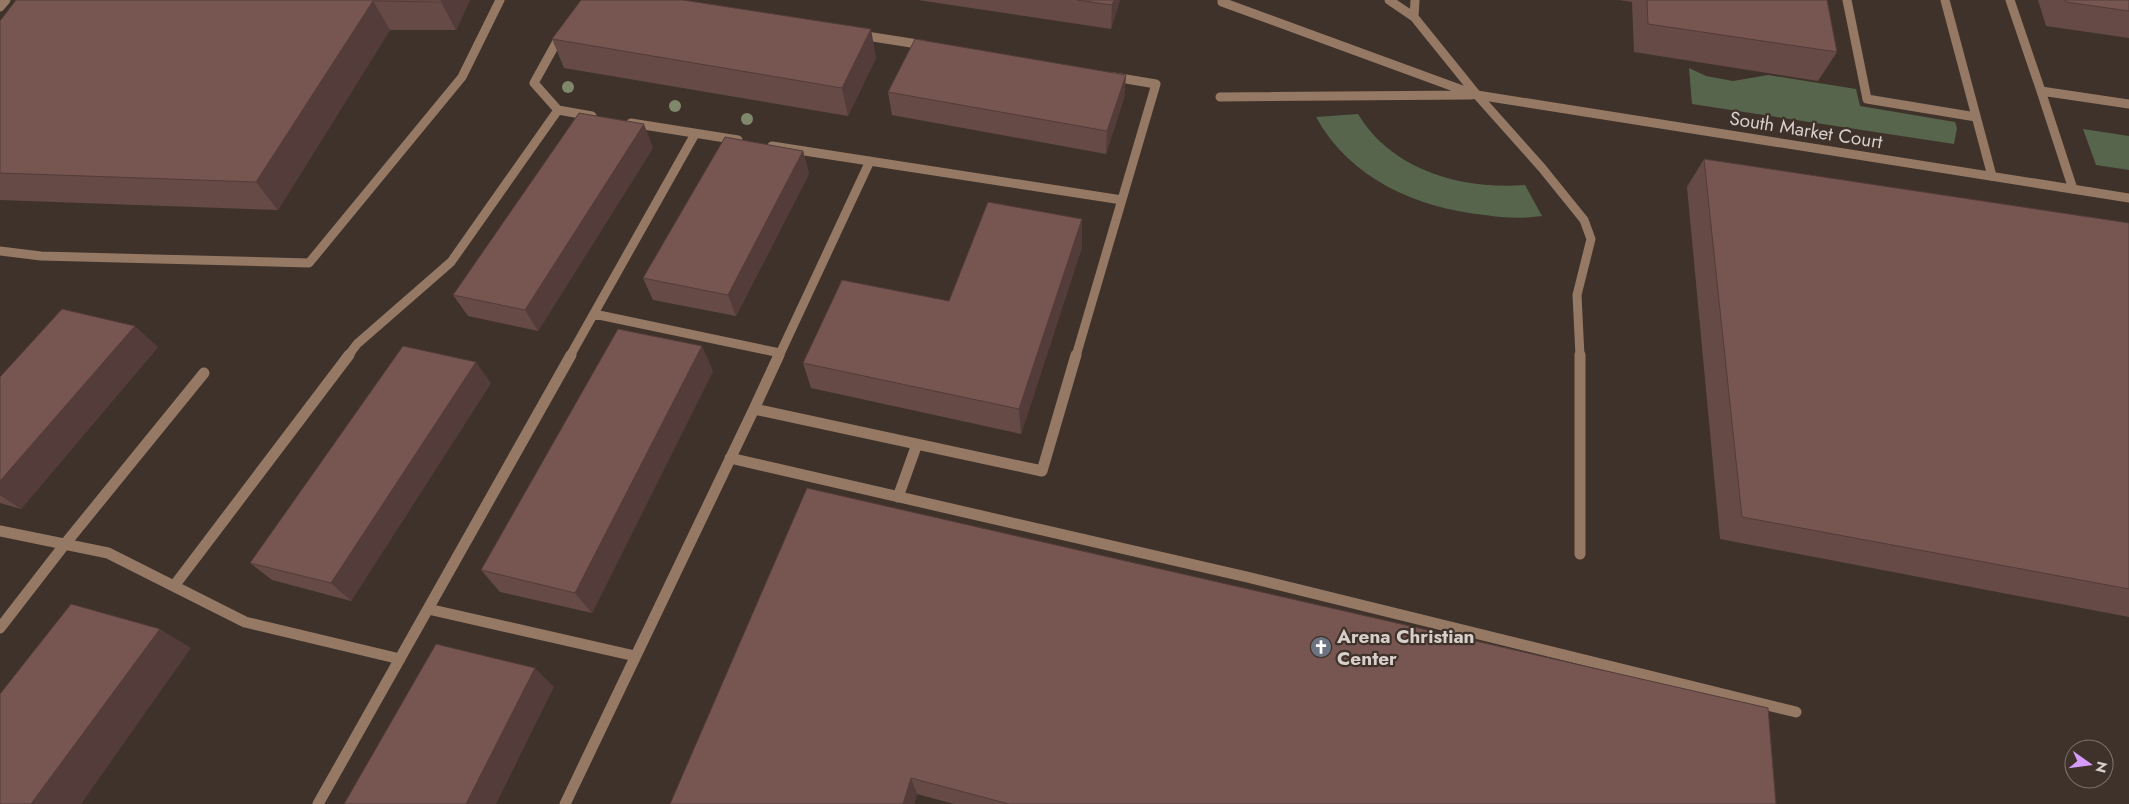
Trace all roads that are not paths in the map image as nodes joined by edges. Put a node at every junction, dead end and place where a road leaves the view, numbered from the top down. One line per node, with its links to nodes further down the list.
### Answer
1 (6, 0): 9 (street)
2 (500, 0): 31 (street)
3 (1222, 0): 16 (street)
4 (1389, 0): 10 (street)
5 (1415, 0): 10 (street)
6 (1847, 0): 21 (street)
7 (1945, 0): 21 (street)
8 (2010, 0): 15 (street)
9 (0, 7)
10 (1414, 17): 16 (street)
11 (566, 25): 19 (street)
12 (845, 32): 13 (street)
13 (933, 47)
14 (1107, 76): 30 (street)
15 (2040, 91): 18 (street); 28 (street)
16 (1477, 95): 17 (street); 27 (street, South Market Court); 41 (street)
17 (1220, 97)
18 (2129, 104)
19 (558, 110): 20 (street); 42 (street)
20 (597, 117)
21 (1976, 117): 27 (street)
22 (626, 122): 23 (street)
23 (695, 134): 24 (street); 32 (street)
24 (743, 141)
25 (763, 144): 26 (street)
26 (870, 161): 30 (street); 33 (street)
27 (1992, 176): 28 (street, South Market Court)
28 (2073, 189): 29 (street, South Market Court)
29 (2129, 198)
30 (1122, 200): 36 (street)
31 (0, 252)
32 (594, 314): 33 (street); 43 (street)
33 (780, 353): 35 (street)
34 (204, 373): 40 (street)
35 (754, 410): 36 (street); 37 (street)
36 (917, 444): 38 (street)
37 (730, 458): 38 (street); 45 (street)
38 (898, 497): 47 (street)
39 (0, 531): 40 (street)
40 (65, 544): 42 (street); 44 (street)
41 (1580, 554)
42 (174, 586): 46 (street)
43 (428, 609): 45 (street); 46 (street)
44 (0, 628)
45 (635, 656): 49 (street)
46 (400, 658): 48 (street)
47 (1796, 712)
48 (318, 804)
49 (564, 804)

